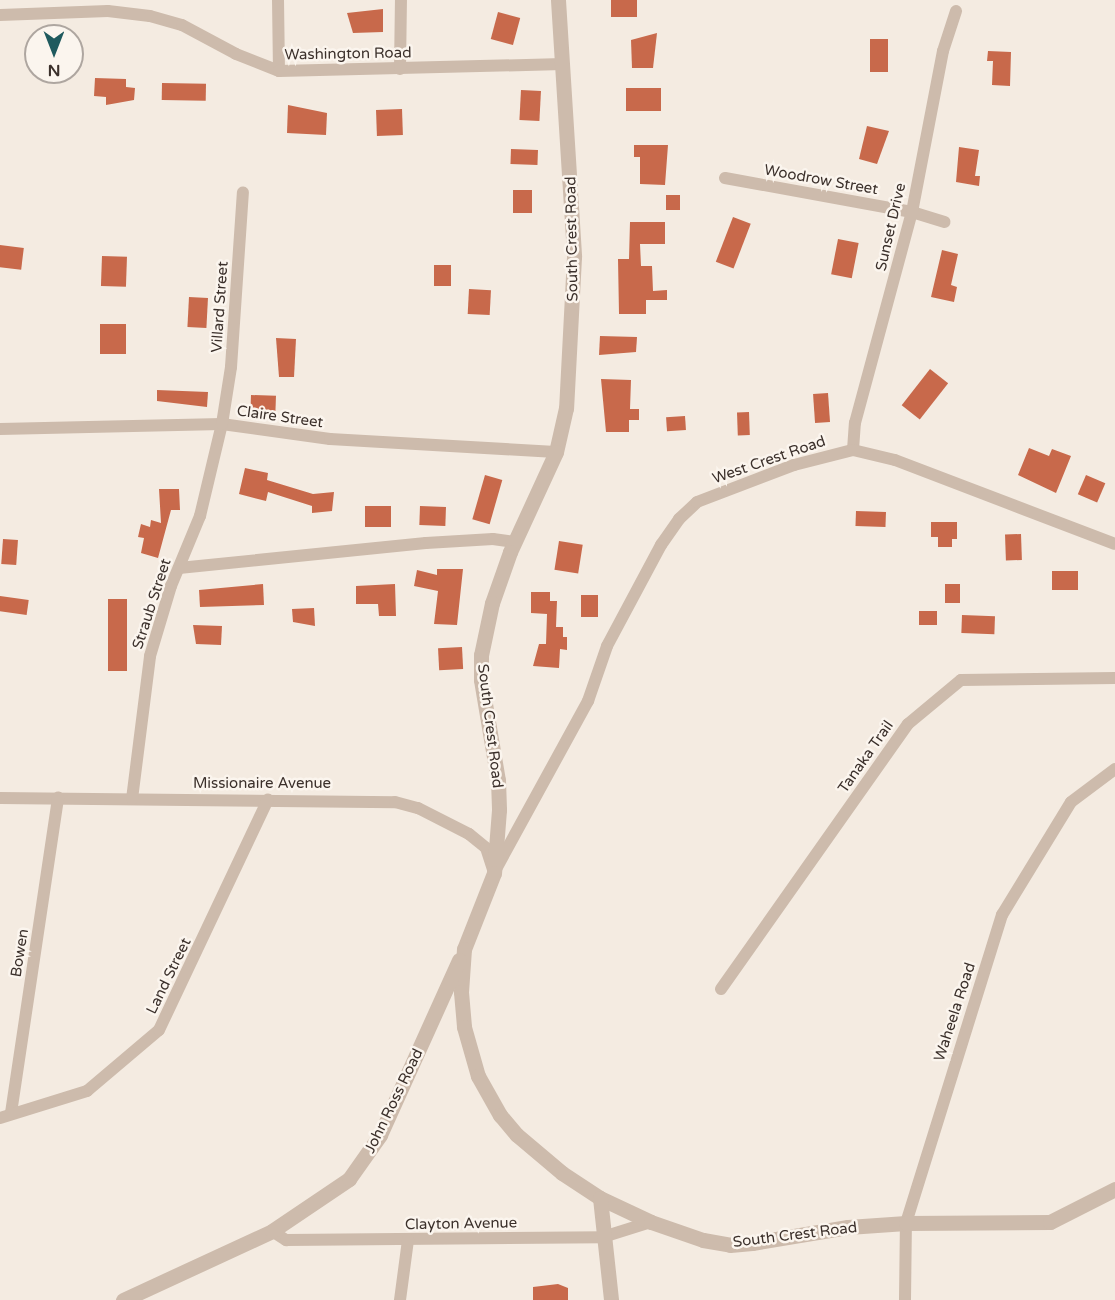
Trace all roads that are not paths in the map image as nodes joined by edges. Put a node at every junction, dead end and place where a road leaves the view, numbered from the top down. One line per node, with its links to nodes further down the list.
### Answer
1 (278, 0): 8 (street)
2 (401, 0): 7 (street)
3 (558, 0): 6 (street, South Crest Road)
4 (956, 11): 11 (street, Sunset Drive)
5 (0, 15): 8 (street, Washington Road)
6 (564, 64): 7 (street, Washington Road); 16 (street, South Crest Road)
7 (400, 69): 8 (street, Washington Road)
8 (279, 71)
9 (725, 178): 11 (street, Woodrow Street)
10 (243, 192): 13 (street, Villard Street)
11 (912, 212): 12 (street, Woodrow Street); 15 (street, Sunset Drive)
12 (945, 222)
13 (222, 424): 14 (street, Claire Street); 16 (street, Claire Street); 19 (street, Straub Street)
14 (0, 429)
15 (853, 450): 18 (street, West Crest Road); 26 (street, West Crest Road)
16 (556, 452): 17 (street, South Crest Road)
17 (515, 542): 19 (street); 26 (street, South Crest Road)
18 (1115, 544)
19 (179, 568): 24 (street, Straub Street)
20 (1115, 678): 28 (street, Tanaka Trail)
21 (1115, 770): 33 (street, Waheela Road)
22 (58, 797): 23 (street, Missionaire Avenue); 24 (street, Missionaire Avenue); 29 (street, Bowen)
23 (0, 798)
24 (132, 799): 25 (street, Missionaire Avenue)
25 (268, 799): 26 (street, Missionaire Avenue); 29 (street, Land Street)
26 (494, 873): 27 (street, South Crest Road)
27 (464, 948): 31 (street, South Crest Road); 34 (street, John Ross Road)
28 (721, 989)
29 (6, 1115)
30 (1115, 1189): 33 (street, South Crest Road)
31 (600, 1198): 32 (street, South Crest Road); 35 (street)
32 (651, 1222): 33 (street, South Crest Road); 35 (street, Clayton Avenue)
33 (906, 1223): 40 (street, Waheela Road)
34 (272, 1231): 36 (street, Clayton Avenue); 37 (street, John Ross Road)
35 (603, 1237): 36 (street, Clayton Avenue); 39 (street)
36 (408, 1240): 38 (street)
37 (123, 1300)
38 (400, 1300)
39 (611, 1300)
40 (905, 1300)

